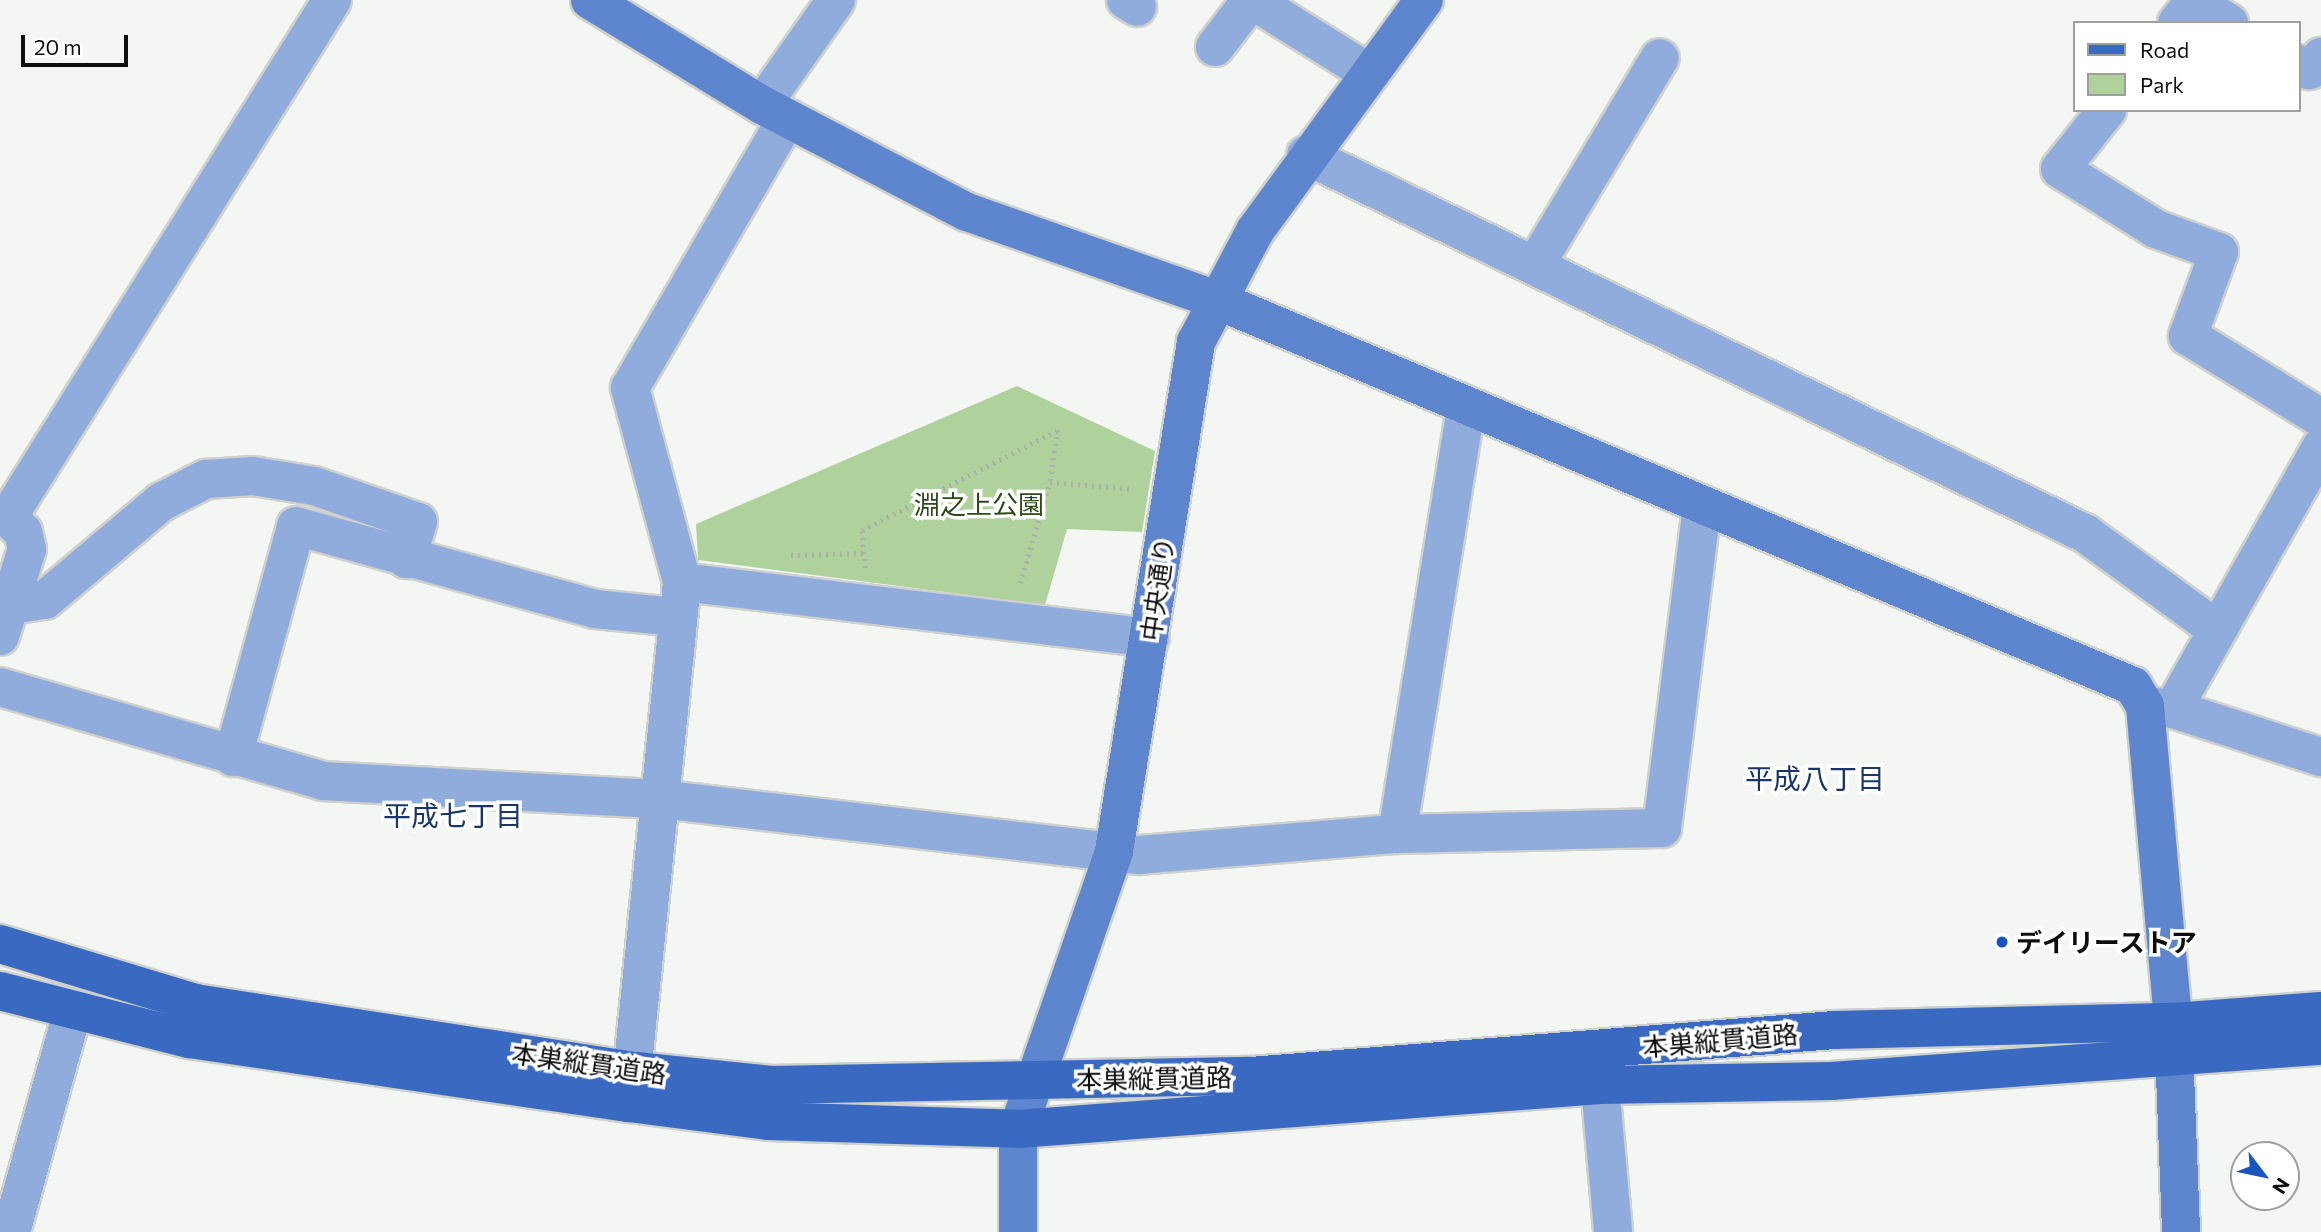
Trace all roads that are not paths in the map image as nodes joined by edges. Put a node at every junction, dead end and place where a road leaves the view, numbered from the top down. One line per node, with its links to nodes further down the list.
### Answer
1 (332, 0): 22 (street)
2 (590, 0): 13 (street)
3 (836, 0): 13 (street)
4 (1252, 0): 8 (street); 12 (street)
5 (1424, 0): 12 (street, 中央通り)
6 (2179, 21): 7 (street)
7 (2226, 21)
8 (1215, 47)
9 (2321, 57): 11 (street)
10 (1660, 58): 16 (street)
11 (2300, 65)
12 (1370, 73): 15 (street, 中央通り)
13 (775, 112): 17 (street); 24 (street)
14 (2105, 112): 19 (street)
15 (1306, 155): 16 (street); 17 (street, 中央通り)
16 (1536, 264): 26 (street)
17 (1214, 299): 18 (street); 27 (street, 中央通り)
18 (1466, 409): 21 (street); 33 (street)
19 (2321, 418)
20 (2321, 447): 26 (street)
21 (1703, 507): 29 (street); 33 (street)
22 (4, 515): 25 (street)
23 (407, 559): 24 (street); 25 (street); 30 (street)
24 (679, 600): 27 (street); 32 (street)
25 (6, 620)
26 (2215, 628): 29 (street)
27 (1150, 638): 34 (street, 中央通り)
28 (0, 687): 30 (street)
29 (2159, 708): 31 (street); 39 (street)
30 (233, 757): 32 (street)
31 (2321, 757)
32 (660, 799): 34 (street); 43 (street)
33 (1397, 834): 34 (street)
34 (1114, 851): 41 (street, 中央通り)
35 (0, 944): 43 (main road, 本巣縦貫道路)
36 (0, 991): 37 (main road, 本巣縦貫道路)
37 (73, 1010): 43 (main road, 本巣縦貫道路); 45 (street)
38 (2321, 1012): 39 (main road, 本巣縦貫道路)
39 (2174, 1040): 40 (main road, 本巣縦貫道路); 41 (main road, 本巣縦貫道路); 42 (main road, 本巣縦貫道路); 48 (street)
40 (2321, 1046)
41 (1034, 1080): 43 (main road, 本巣縦貫道路); 44 (street, 中央通り)
42 (1600, 1085): 44 (main road, 本巣縦貫道路); 47 (street)
43 (632, 1087): 44 (main road, 本巣縦貫道路)
44 (1018, 1129): 46 (street, 中央通り)
45 (11, 1232)
46 (1018, 1232)
47 (1613, 1232)
48 (2181, 1232)

